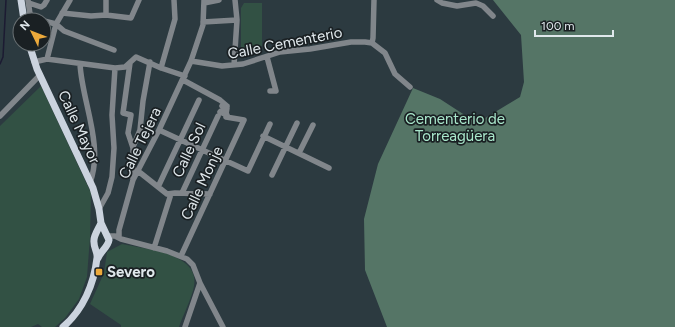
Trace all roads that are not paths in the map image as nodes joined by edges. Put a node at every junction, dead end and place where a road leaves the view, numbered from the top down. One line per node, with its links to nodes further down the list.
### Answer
1 (21, 0): 13 (main road)
2 (47, 0): 11 (street)
3 (70, 0): 15 (street)
4 (106, 0): 16 (street)
5 (139, 0): 16 (street)
6 (174, 0): 34 (street)
7 (219, 0): 12 (street)
8 (236, 0): 18 (street)
9 (374, 0): 22 (street)
10 (437, 0): 17 (street)
11 (28, 2): 14 (street)
12 (204, 2): 19 (street, Calle Tejera)
13 (23, 12)
14 (30, 12)
15 (62, 13): 16 (street); 21 (street)
16 (106, 15)
17 (493, 16)
18 (237, 20): 19 (street); 32 (street)
19 (203, 22): 27 (street, Calle Tejera)
20 (52, 23): 21 (street)
21 (56, 24): 23 (street); 26 (street)
22 (372, 43): 25 (street, Calle Cementerio); 37 (street)
23 (114, 50)
24 (31, 52): 28 (main road, Calle Mayor)
25 (268, 57): 32 (street, Calle Cementerio); 38 (street)
26 (47, 60): 28 (street); 31 (street)
27 (191, 61): 32 (street, Calle Cementerio); 36 (street, Calle Tejera)
28 (34, 62): 35 (main road, Calle Mayor)
29 (130, 62): 30 (street); 33 (street); 49 (street)
30 (150, 62): 34 (street); 49 (street)
31 (80, 64): 33 (street); 57 (street)
32 (234, 65)
33 (114, 68): 62 (street)
34 (161, 68): 36 (street)
35 (40, 75): 40 (street); 57 (main road, Calle Mayor)
36 (184, 78): 45 (street, Calle Tejera); 52 (street, Calle Monje)
37 (410, 87)
38 (270, 91)
39 (199, 100): 47 (street)
40 (0, 116)
41 (218, 116): 50 (street, Calle Sol)
42 (296, 123): 48 (street)
43 (270, 124): 46 (street)
44 (313, 125): 51 (street)
45 (159, 130): 47 (street); 54 (street, Calle Tejera)
46 (264, 136): 48 (street); 52 (street)
47 (180, 139): 50 (street); 58 (street)
48 (286, 147): 51 (street); 55 (street)
49 (132, 148): 56 (street)
50 (203, 150): 52 (street); 59 (street, Calle Sol)
51 (299, 153): 53 (street)
52 (226, 160): 61 (street, Calle Monje)
53 (329, 168)
54 (138, 171): 56 (street, Calle Tejera); 58 (street)
55 (272, 175)
56 (132, 180): 66 (street, Calle Tejera)
57 (90, 183): 62 (main road, Calle Mayor)
58 (158, 187): 60 (street)
59 (182, 193): 60 (street); 61 (street)
60 (171, 194): 69 (street)
61 (210, 194): 70 (street, Calle Monje)
62 (100, 209): 63 (main road, Calle Mayor)
63 (101, 223): 64 (main road, Calle Mayor); 65 (main road, Calle Mayor)
64 (96, 235): 65 (main road); 67 (main road)
65 (107, 235): 66 (street); 68 (main road)
66 (118, 238): 68 (street); 69 (street)
67 (95, 245): 68 (main road); 71 (main road)
68 (106, 247): 71 (main road)
69 (154, 248): 70 (street)
70 (181, 256): 72 (street)
71 (98, 258): 73 (main road)
72 (200, 283): 74 (street); 75 (street)
73 (64, 327)
74 (185, 327)
75 (223, 327)

